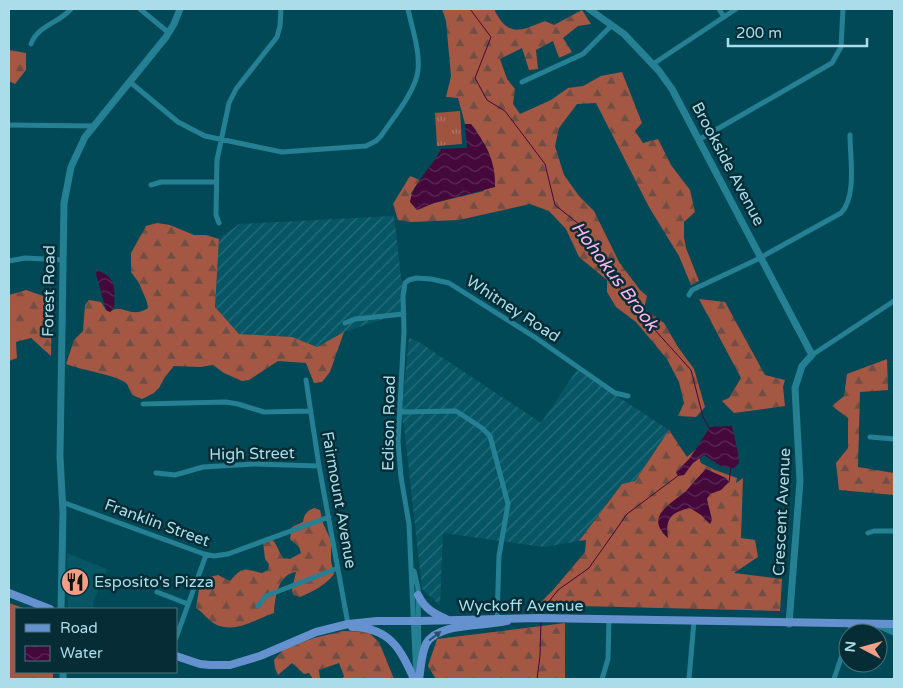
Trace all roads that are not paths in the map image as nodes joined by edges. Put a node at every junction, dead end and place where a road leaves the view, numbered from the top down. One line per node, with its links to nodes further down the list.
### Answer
1 (71, 9): 13 (street)
2 (140, 9): 12 (street)
3 (180, 9): 12 (street, Forest Road)
4 (280, 9): 20 (street)
5 (408, 9): 20 (street)
6 (589, 9): 11 (street, Brookside Avenue)
7 (719, 9): 10 (street)
8 (736, 9): 10 (street)
9 (843, 9): 21 (street)
10 (724, 17): 14 (street)
11 (612, 25): 14 (street, Brookside Avenue); 16 (street)
12 (169, 34): 15 (street, Forest Road)
13 (31, 44)
14 (653, 64): 21 (street, Brookside Avenue)
15 (130, 82): 18 (street, Forest Road); 20 (street)
16 (522, 82)
17 (9, 125): 18 (street)
18 (94, 126): 26 (street, Forest Road)
19 (850, 135): 25 (street)
20 (222, 139): 22 (street)
21 (700, 139): 25 (street, Brookside Avenue)
22 (216, 182): 23 (street); 24 (street)
23 (151, 185)
24 (219, 223)
25 (760, 256): 28 (street); 32 (street, Brookside Avenue)
26 (63, 260): 27 (street); 42 (street, Forest Road)
27 (9, 261)
28 (689, 295)
29 (894, 300): 32 (street, Crescent Avenue)
30 (404, 314): 31 (street); 34 (street, Whitney Road); 37 (street, Edison Road)
31 (345, 324)
32 (812, 355): 63 (street, Crescent Avenue)
33 (306, 380): 36 (street, Fairmount Avenue)
34 (628, 396)
35 (143, 404): 36 (street)
36 (311, 411): 40 (street, Fairmount Avenue)
37 (400, 412): 47 (street, Edison Road); 57 (street)
38 (870, 437): 39 (street)
39 (894, 439)
40 (319, 466): 41 (street, High Street); 43 (street, Fairmount Avenue)
41 (156, 473)
42 (62, 502): 46 (street, Franklin Street); 55 (street, Forest Road)
43 (329, 517): 46 (street, Franklin Street); 48 (street, Fairmount Avenue)
44 (894, 531): 45 (street)
45 (868, 533)
46 (206, 555): 52 (street)
47 (411, 561): 51 (street, Edison Road); 60 (street, Edison Road)
48 (338, 568): 53 (street); 62 (street, Fairmount Avenue)
49 (157, 592): 52 (street)
50 (9, 593): 54 (main road)
51 (418, 596): 58 (main road); 60 (street, Edison Road)
52 (188, 604): 66 (street)
53 (258, 606)
54 (47, 608)
55 (62, 608)
56 (518, 618): 57 (main road, Wyckoff Avenue); 59 (main road, Wyckoff Avenue); 68 (main road, one-way to 56)
57 (497, 619): 58 (main road, Wyckoff Avenue)
58 (448, 620): 60 (main road, Wyckoff Avenue)
59 (609, 620): 61 (main road, Wyckoff Avenue); 69 (street)
60 (416, 621): 62 (main road, Wyckoff Avenue); 68 (street, Edison Road)
61 (694, 621): 63 (main road, Wyckoff Avenue); 70 (street)
62 (348, 624): 65 (main road, Wyckoff Avenue)
63 (789, 624): 64 (main road, Wyckoff Avenue)
64 (838, 624)
65 (333, 627): 67 (main road, Wyckoff Avenue); 68 (main road)
66 (178, 632)
67 (178, 657)
68 (417, 679)
69 (602, 679)
70 (689, 679)

